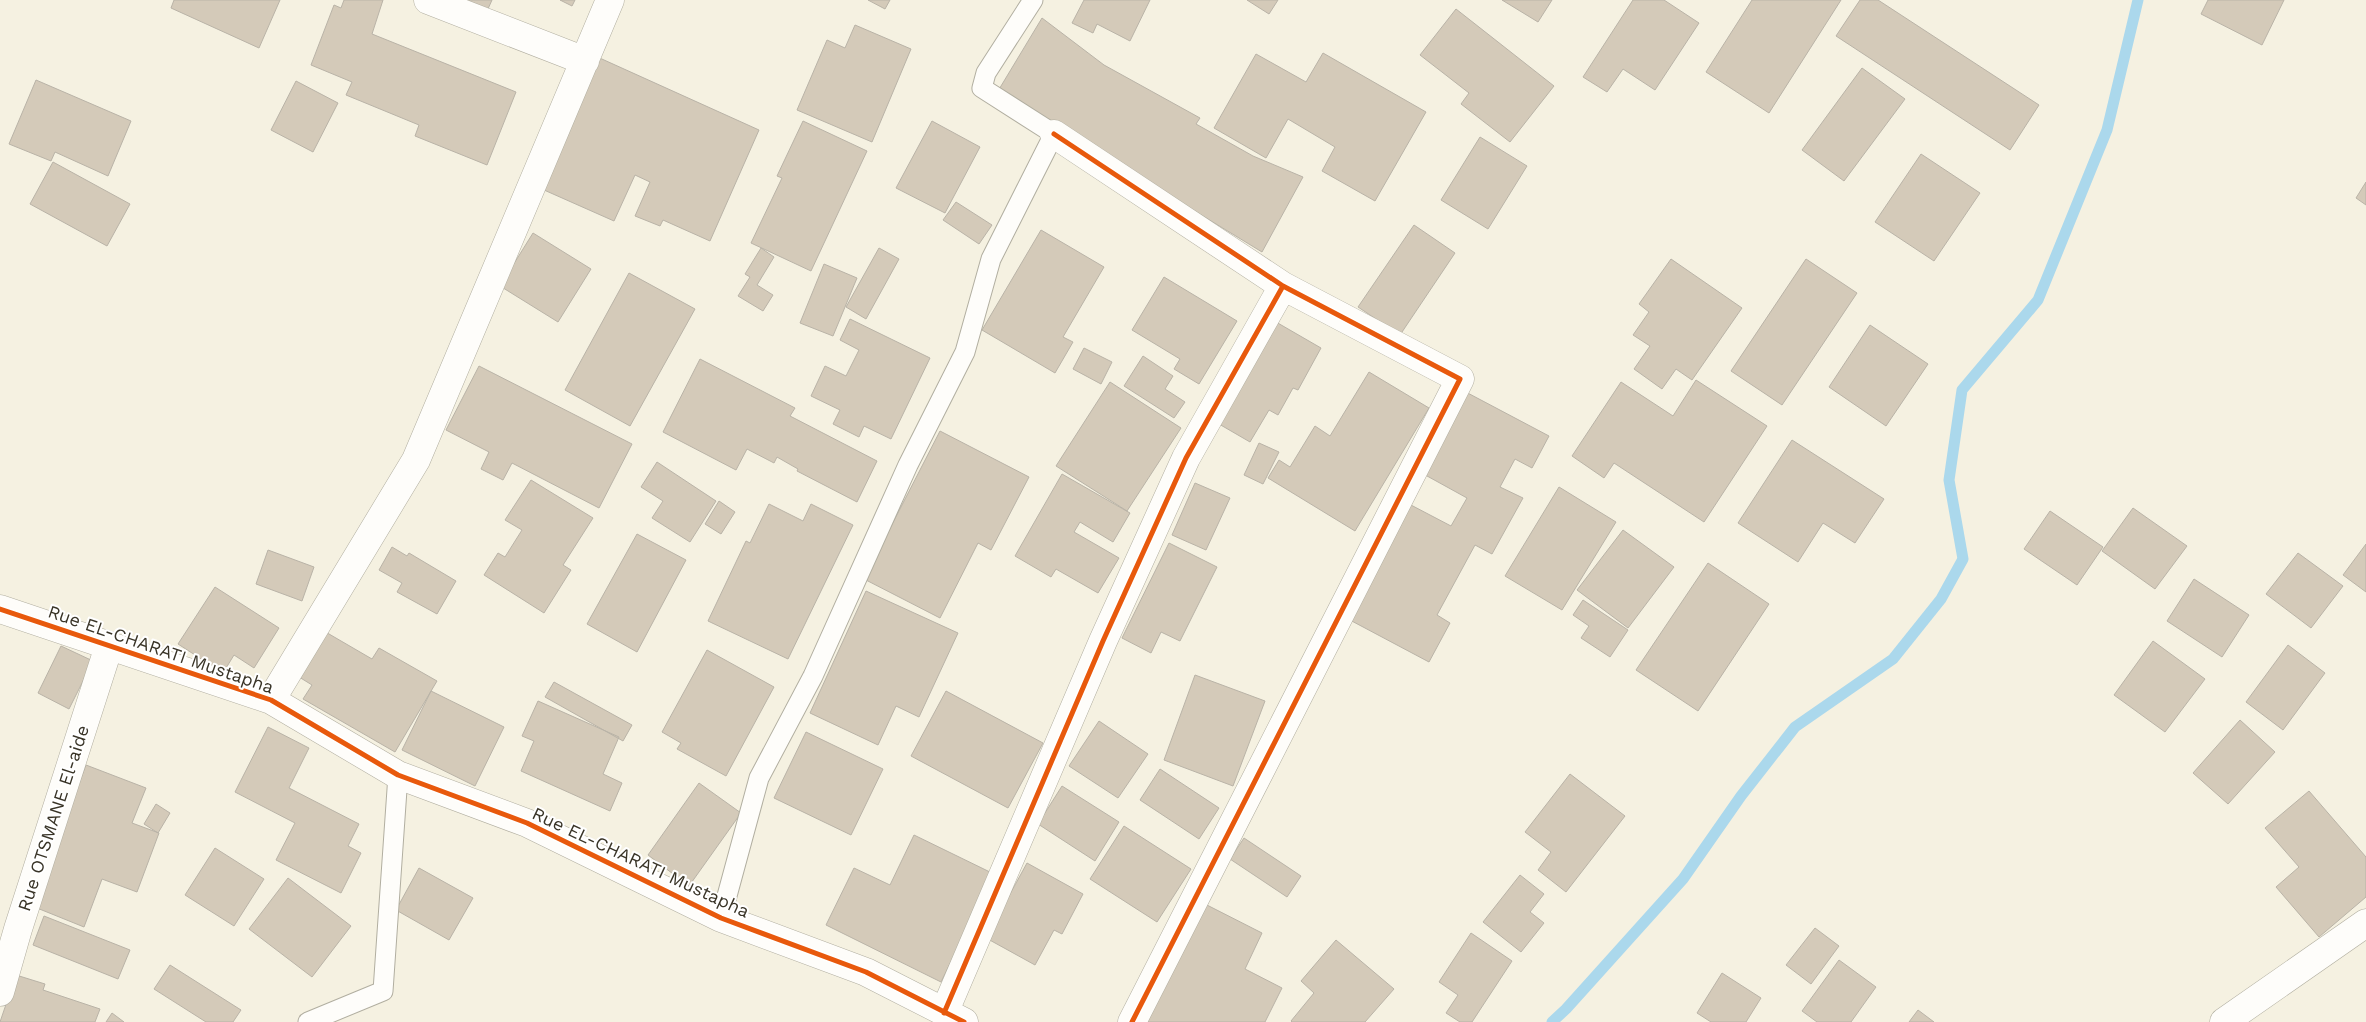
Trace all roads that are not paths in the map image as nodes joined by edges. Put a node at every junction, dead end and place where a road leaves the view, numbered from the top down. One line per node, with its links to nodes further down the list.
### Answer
1 (428, 0): 4 (street)
2 (610, 0): 4 (street)
3 (1033, 0): 5 (lane)
4 (585, 60): 9 (street)
5 (1054, 134): 6 (street); 11 (lane)
6 (1283, 286): 14 (street); 16 (street)
7 (0, 609): 8 (street, Rue EL-CHARATI Mustapha)
8 (109, 646): 9 (street, Rue EL-CHARATI Mustapha); 13 (street, Rue OTSMANE El-aide)
9 (271, 700): 10 (street, Rue EL-CHARATI Mustapha)
10 (398, 775): 11 (street, Rue EL-CHARATI Mustapha); 15 (lane)
11 (722, 918): 14 (street, Rue EL-CHARATI Mustapha)
12 (2366, 923): 17 (street)
13 (0, 992)
14 (954, 1017)
15 (308, 1022)
16 (1132, 1022)
17 (2224, 1022)

